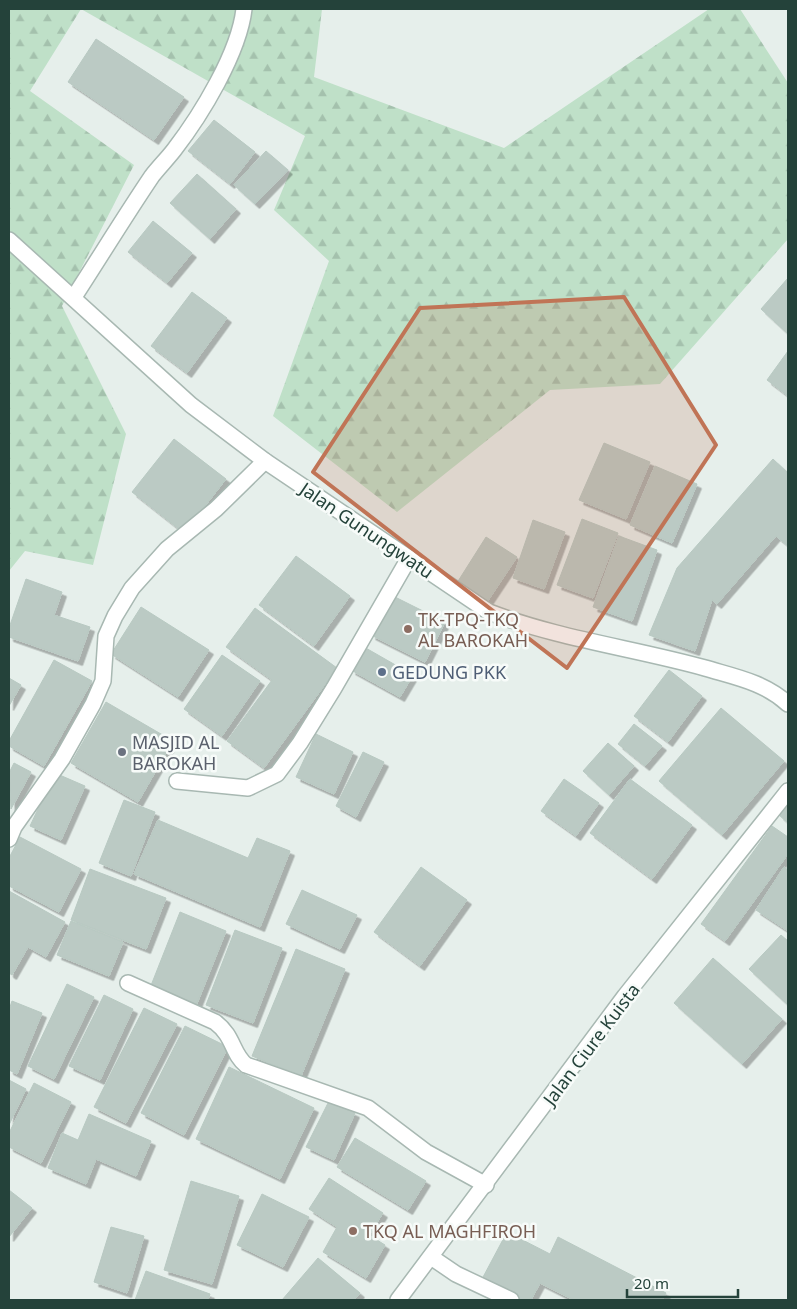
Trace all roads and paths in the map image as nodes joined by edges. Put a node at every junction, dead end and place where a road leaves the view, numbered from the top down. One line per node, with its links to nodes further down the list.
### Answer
1 (244, 9): 3 (street)
2 (9, 240): 3 (street, Jalan Gunungwatu)
3 (74, 297): 4 (street, Jalan Gunungwatu)
4 (265, 461): 5 (street, Jalan Gunungwatu); 9 (street)
5 (409, 558): 6 (street, Jalan Gunungwatu); 7 (street)
6 (788, 704)
7 (177, 781)
8 (788, 791): 11 (street, Jalan Ciure Kuista)
9 (9, 839)
10 (128, 983): 11 (street)
11 (486, 1185): 12 (street, Jalan Ciure Kuista)
12 (431, 1257): 13 (street, Jalan Ciure Kuista); 14 (street)
13 (398, 1300)
14 (511, 1300)

